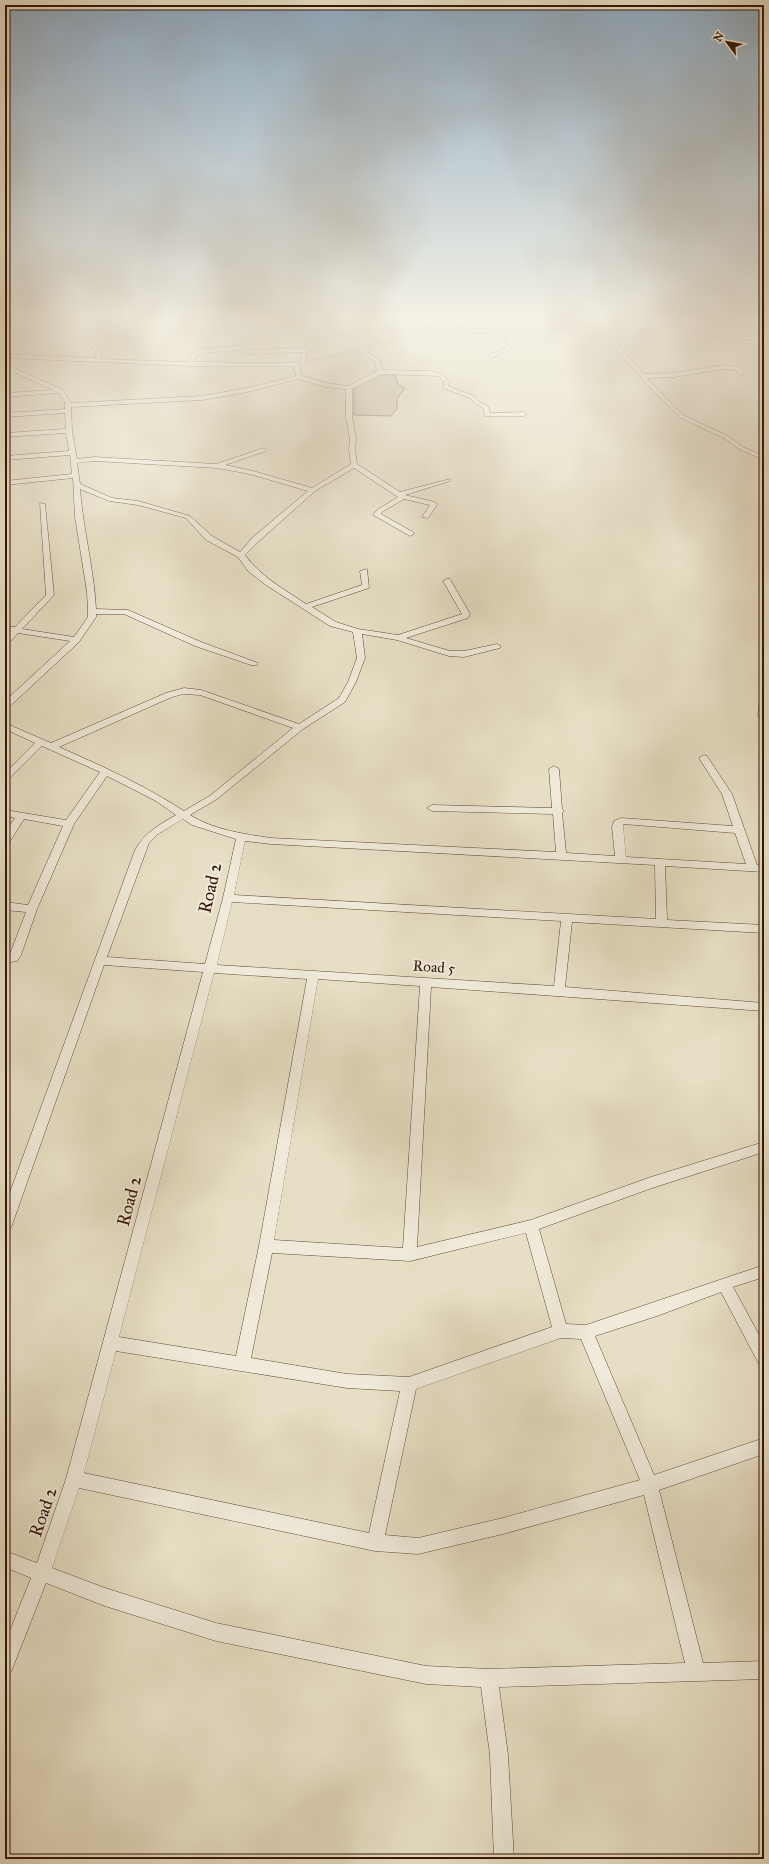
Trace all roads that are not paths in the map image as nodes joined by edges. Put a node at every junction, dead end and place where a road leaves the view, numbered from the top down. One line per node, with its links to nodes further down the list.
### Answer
1 (68, 404): 6 (street)
2 (122, 404): 6 (street)
3 (350, 404): 16 (street)
4 (480, 404): 7 (street)
5 (668, 404): 14 (street)
6 (68, 408): 8 (street); 9 (street)
7 (524, 414)
8 (5, 415)
9 (69, 431): 10 (street); 12 (street)
10 (5, 435)
11 (264, 450): 17 (street)
12 (71, 452): 13 (street); 15 (street)
13 (5, 458)
14 (764, 458)
15 (73, 461): 17 (street); 18 (street)
16 (354, 465): 22 (street); 23 (street)
17 (217, 466): 22 (street)
18 (76, 476): 20 (street); 21 (street)
19 (448, 480): 23 (street)
20 (5, 483)
21 (77, 485): 27 (street); 31 (street)
22 (313, 490): 27 (street)
23 (402, 496): 25 (street); 26 (street)
24 (42, 504): 33 (street)
25 (426, 517)
26 (410, 534)
27 (241, 555): 30 (street)
28 (364, 571): 30 (street)
29 (447, 581): 35 (street)
30 (307, 606): 34 (street)
31 (92, 611): 36 (street); 39 (street)
32 (5, 628): 33 (street)
33 (17, 630): 36 (street); 37 (street)
34 (357, 631): 35 (street); 44 (street)
35 (398, 638): 38 (street)
36 (76, 640): 41 (street)
37 (5, 642)
38 (497, 646)
39 (254, 663)
40 (764, 700): 42 (street)
41 (5, 704)
42 (764, 720)
43 (5, 726): 45 (street)
44 (300, 727): 46 (street); 54 (street)
45 (40, 743): 46 (street); 50 (street)
46 (51, 747): 49 (street)
47 (704, 758): 57 (street)
48 (554, 769): 52 (street)
49 (105, 771): 54 (street); 56 (street)
50 (5, 778)
51 (432, 808): 52 (street)
52 (559, 811): 60 (street)
53 (5, 813): 55 (street)
54 (183, 815): 58 (street); 71 (street)
55 (20, 817): 56 (street); 59 (street)
56 (69, 824): 66 (street)
57 (740, 830): 61 (street); 63 (street)
58 (241, 837): 60 (street); 64 (street, Road 2)
59 (5, 841)
60 (562, 856): 61 (street)
61 (622, 860): 62 (street)
62 (660, 863): 63 (street); 68 (street)
63 (759, 869)
64 (228, 898): 67 (street); 72 (street, Road 2)
65 (5, 906): 66 (street)
66 (32, 909): 70 (street)
67 (567, 919): 68 (street); 75 (street)
68 (662, 924): 69 (street)
69 (764, 929)
70 (5, 959)
71 (101, 961): 72 (street, Road 5); 78 (street)
72 (210, 968): 73 (street, Road 5); 86 (street, Road 2)
73 (314, 975): 74 (street, Road 5); 80 (street)
74 (426, 982): 75 (street, Road 5); 81 (street)
75 (559, 990): 76 (street, Road 5)
76 (764, 1007)
77 (764, 1147): 79 (street)
78 (5, 1226)
79 (531, 1226): 81 (street); 84 (street)
80 (266, 1246): 81 (street); 88 (street)
81 (410, 1255)
82 (764, 1271): 83 (street)
83 (724, 1284): 85 (street); 87 (street)
84 (561, 1331): 85 (street); 89 (street)
85 (586, 1332): 92 (street)
86 (111, 1343): 88 (street); 91 (street, Road 2)
87 (764, 1359)
88 (242, 1363): 89 (street)
89 (410, 1384): 93 (street)
90 (764, 1446): 92 (street)
91 (74, 1479): 93 (street); 95 (street, Road 2)
92 (650, 1485): 93 (street); 98 (street)
93 (375, 1543)
94 (5, 1559): 95 (street)
95 (42, 1572): 96 (street, Road 2); 99 (street)
96 (5, 1666)
97 (764, 1670): 98 (street)
98 (696, 1671): 99 (street)
99 (489, 1678): 100 (street)
100 (504, 1859)

